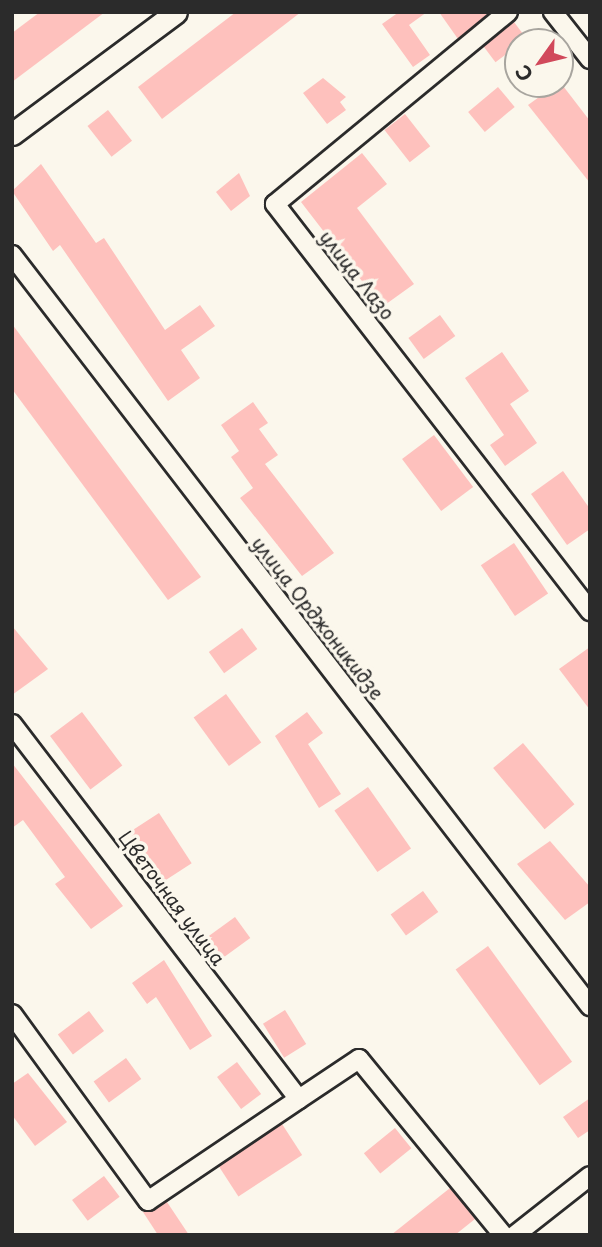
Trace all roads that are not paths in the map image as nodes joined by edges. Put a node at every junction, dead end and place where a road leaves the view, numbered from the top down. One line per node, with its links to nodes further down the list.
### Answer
1 (176, 12): 5 (street)
2 (509, 12): 7 (street, улица Лазо)
3 (553, 12): 4 (street)
4 (590, 59)
5 (12, 134)
6 (12, 255): 9 (street, улица Орджоникидзе)
7 (590, 611)
8 (12, 724): 11 (street, Цветочная улица)
9 (590, 1006)
10 (12, 1014): 11 (street)
11 (299, 1099): 13 (street)
12 (590, 1177): 14 (street)
13 (503, 1235)
14 (514, 1235)

